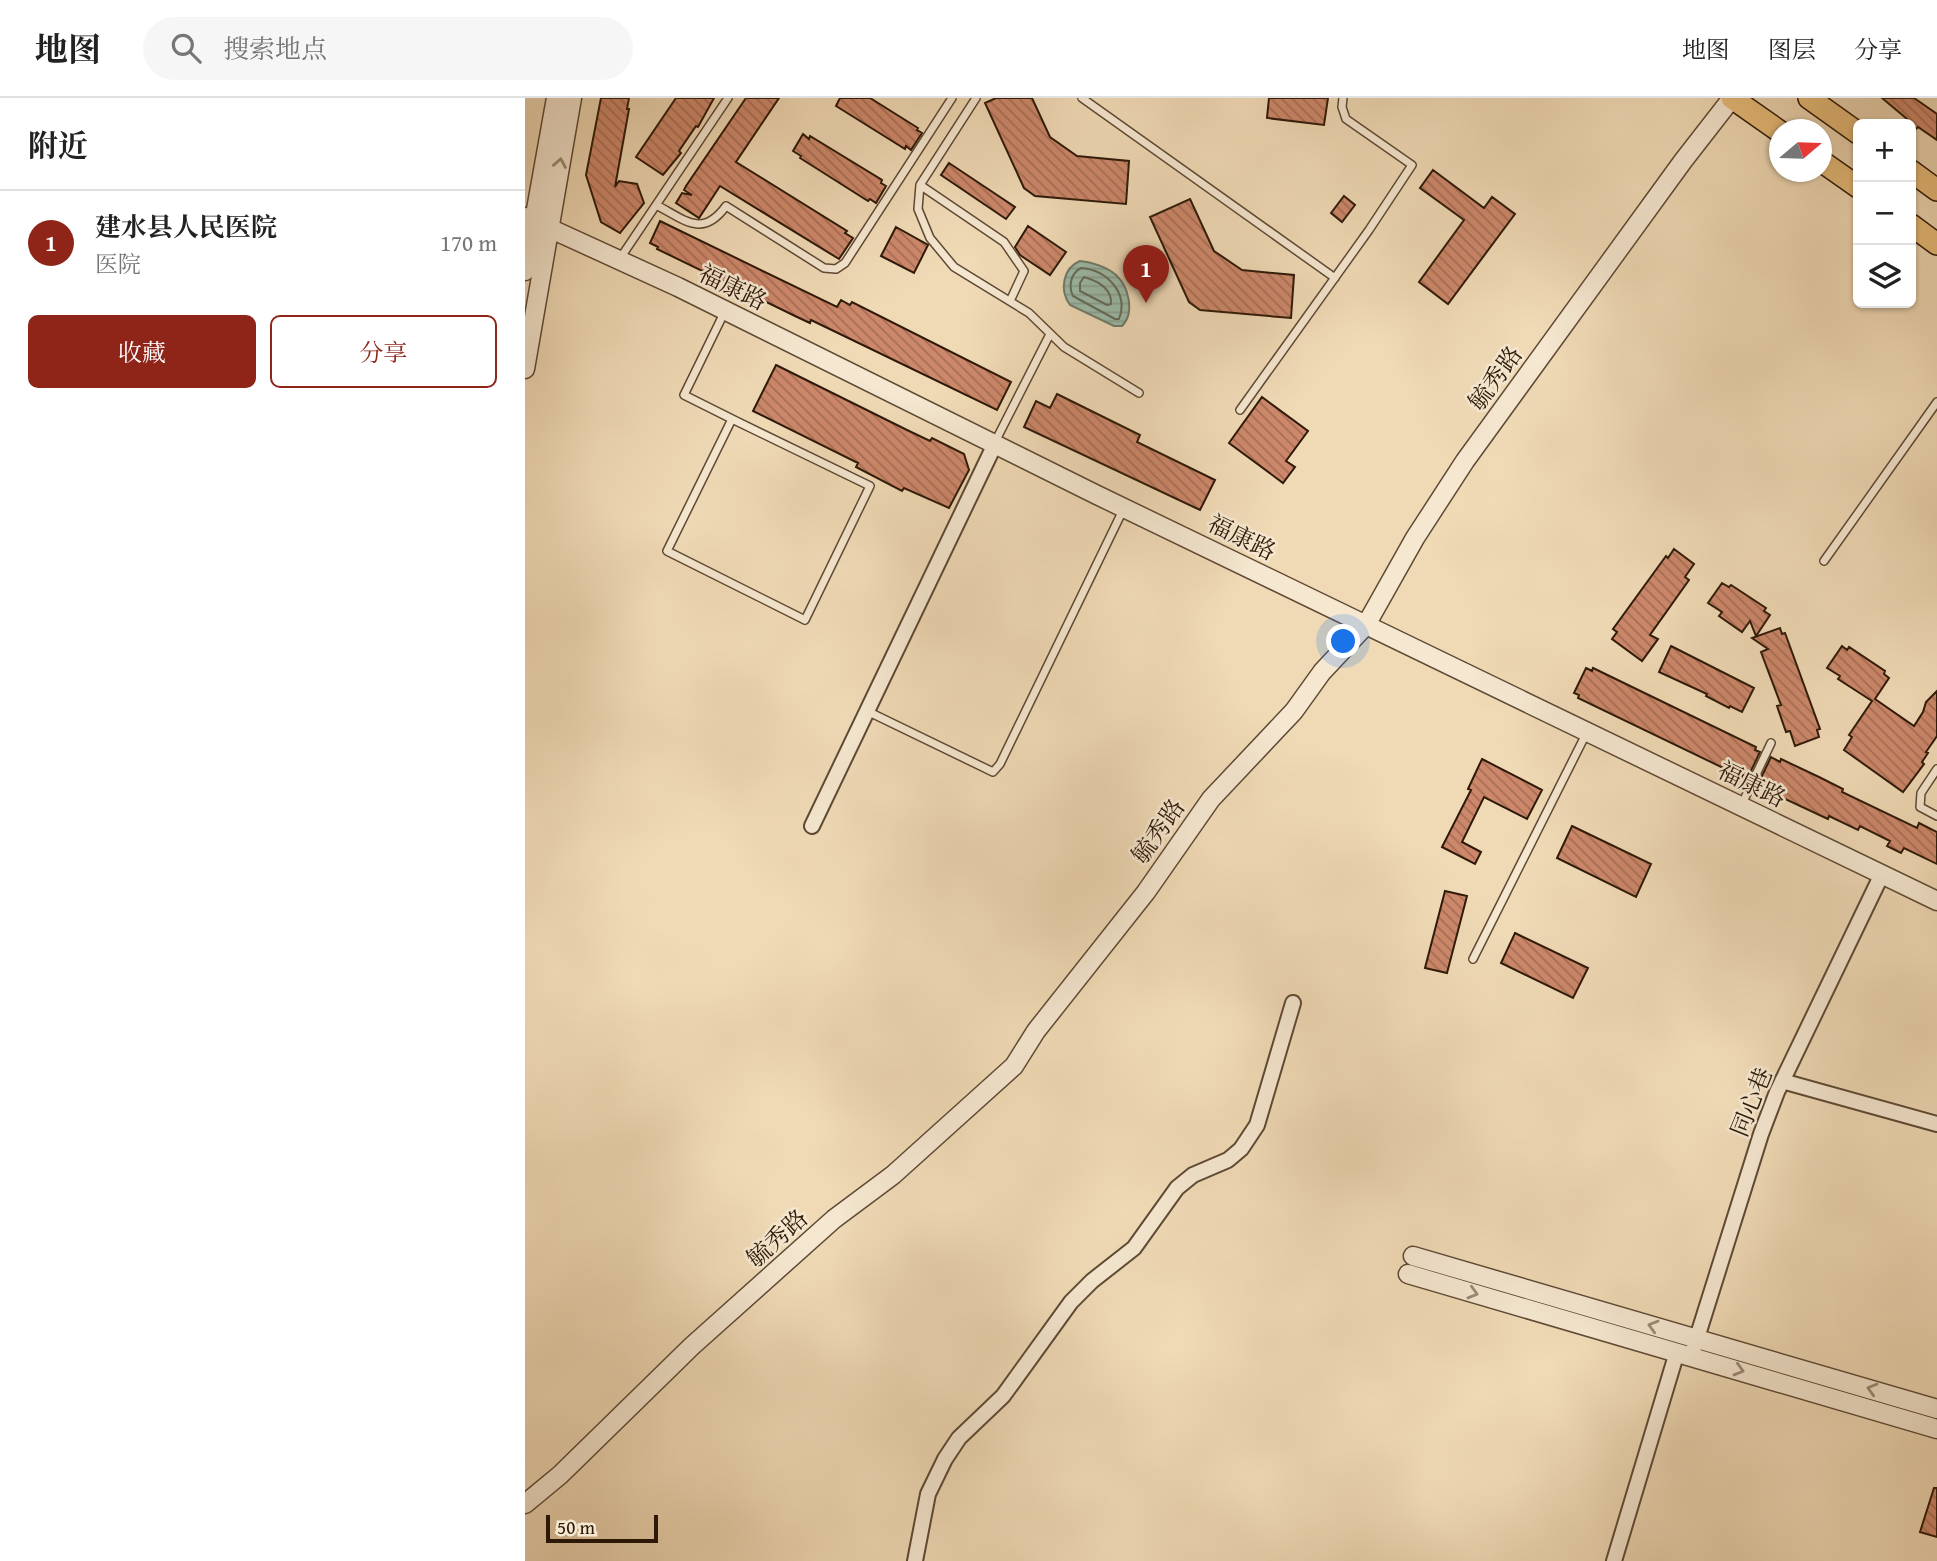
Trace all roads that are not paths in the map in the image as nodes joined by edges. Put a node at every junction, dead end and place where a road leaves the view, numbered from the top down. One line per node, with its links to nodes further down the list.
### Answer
1 (556, 98): 18 (street)
2 (572, 98): 18 (street, one-way to 2)
3 (728, 98): 17 (lane)
4 (952, 98): 17 (lane)
5 (977, 98): 15 (lane)
6 (1081, 98): 23 (lane)
7 (1343, 98): 23 (lane)
8 (1732, 98): 10 (main road); 35 (street, 毓秀路)
9 (1809, 98): 11 (main road)
10 (1769, 123)
11 (1853, 130)
12 (1832, 168): 14 (main road)
13 (1916, 175): 16 (main road)
14 (1853, 183)
15 (920, 185): 24 (lane); 24 (lane)
16 (1937, 190)
17 (656, 205): 21 (lane)
18 (535, 222): 21 (street, 福康路); 22 (street); 27 (street)
19 (1916, 229): 20 (main road)
20 (1937, 244)
21 (619, 260): 25 (street, 福康路)
22 (525, 271)
23 (1335, 278): 30 (lane)
24 (1010, 301): 26 (lane)
25 (725, 311): 31 (lane); 32 (street, 福康路)
26 (1050, 334): 28 (lane); 32 (lane)
27 (525, 369)
28 (1139, 393)
29 (1937, 402): 34 (lane)
30 (1240, 410)
31 (732, 419): 31 (lane)
32 (995, 444): 33 (street, 福康路); 36 (street)
33 (1124, 508): 35 (street, 福康路); 36 (lane)
34 (1824, 561)
35 (1366, 625): 37 (street, 福康路); 55 (street, 毓秀路)
36 (867, 711): 42 (street)
37 (1587, 732): 40 (street, 福康路); 45 (lane)
38 (1771, 743): 40 (lane)
39 (1937, 769): 41 (lane)
40 (1741, 806): 43 (street, 福康路)
41 (1937, 816)
42 (812, 826)
43 (1882, 874): 44 (street, 福康路); 47 (street, 同心巷)
44 (1937, 901)
45 (1473, 959)
46 (1293, 1003): 56 (street)
47 (1782, 1081): 48 (street); 51 (street, 同心巷)
48 (1937, 1124)
49 (1413, 1256): 51 (street, one-way to 49)
50 (1408, 1274): 52 (street, one-way to 52)
51 (1697, 1338): 52 (street, 同心巷); 53 (street, one-way to 51)
52 (1684, 1354): 54 (street, one-way to 54); 57 (street, 同心巷)
53 (1937, 1409)
54 (1937, 1429)
55 (525, 1504)
56 (915, 1561)
57 (1614, 1561)

